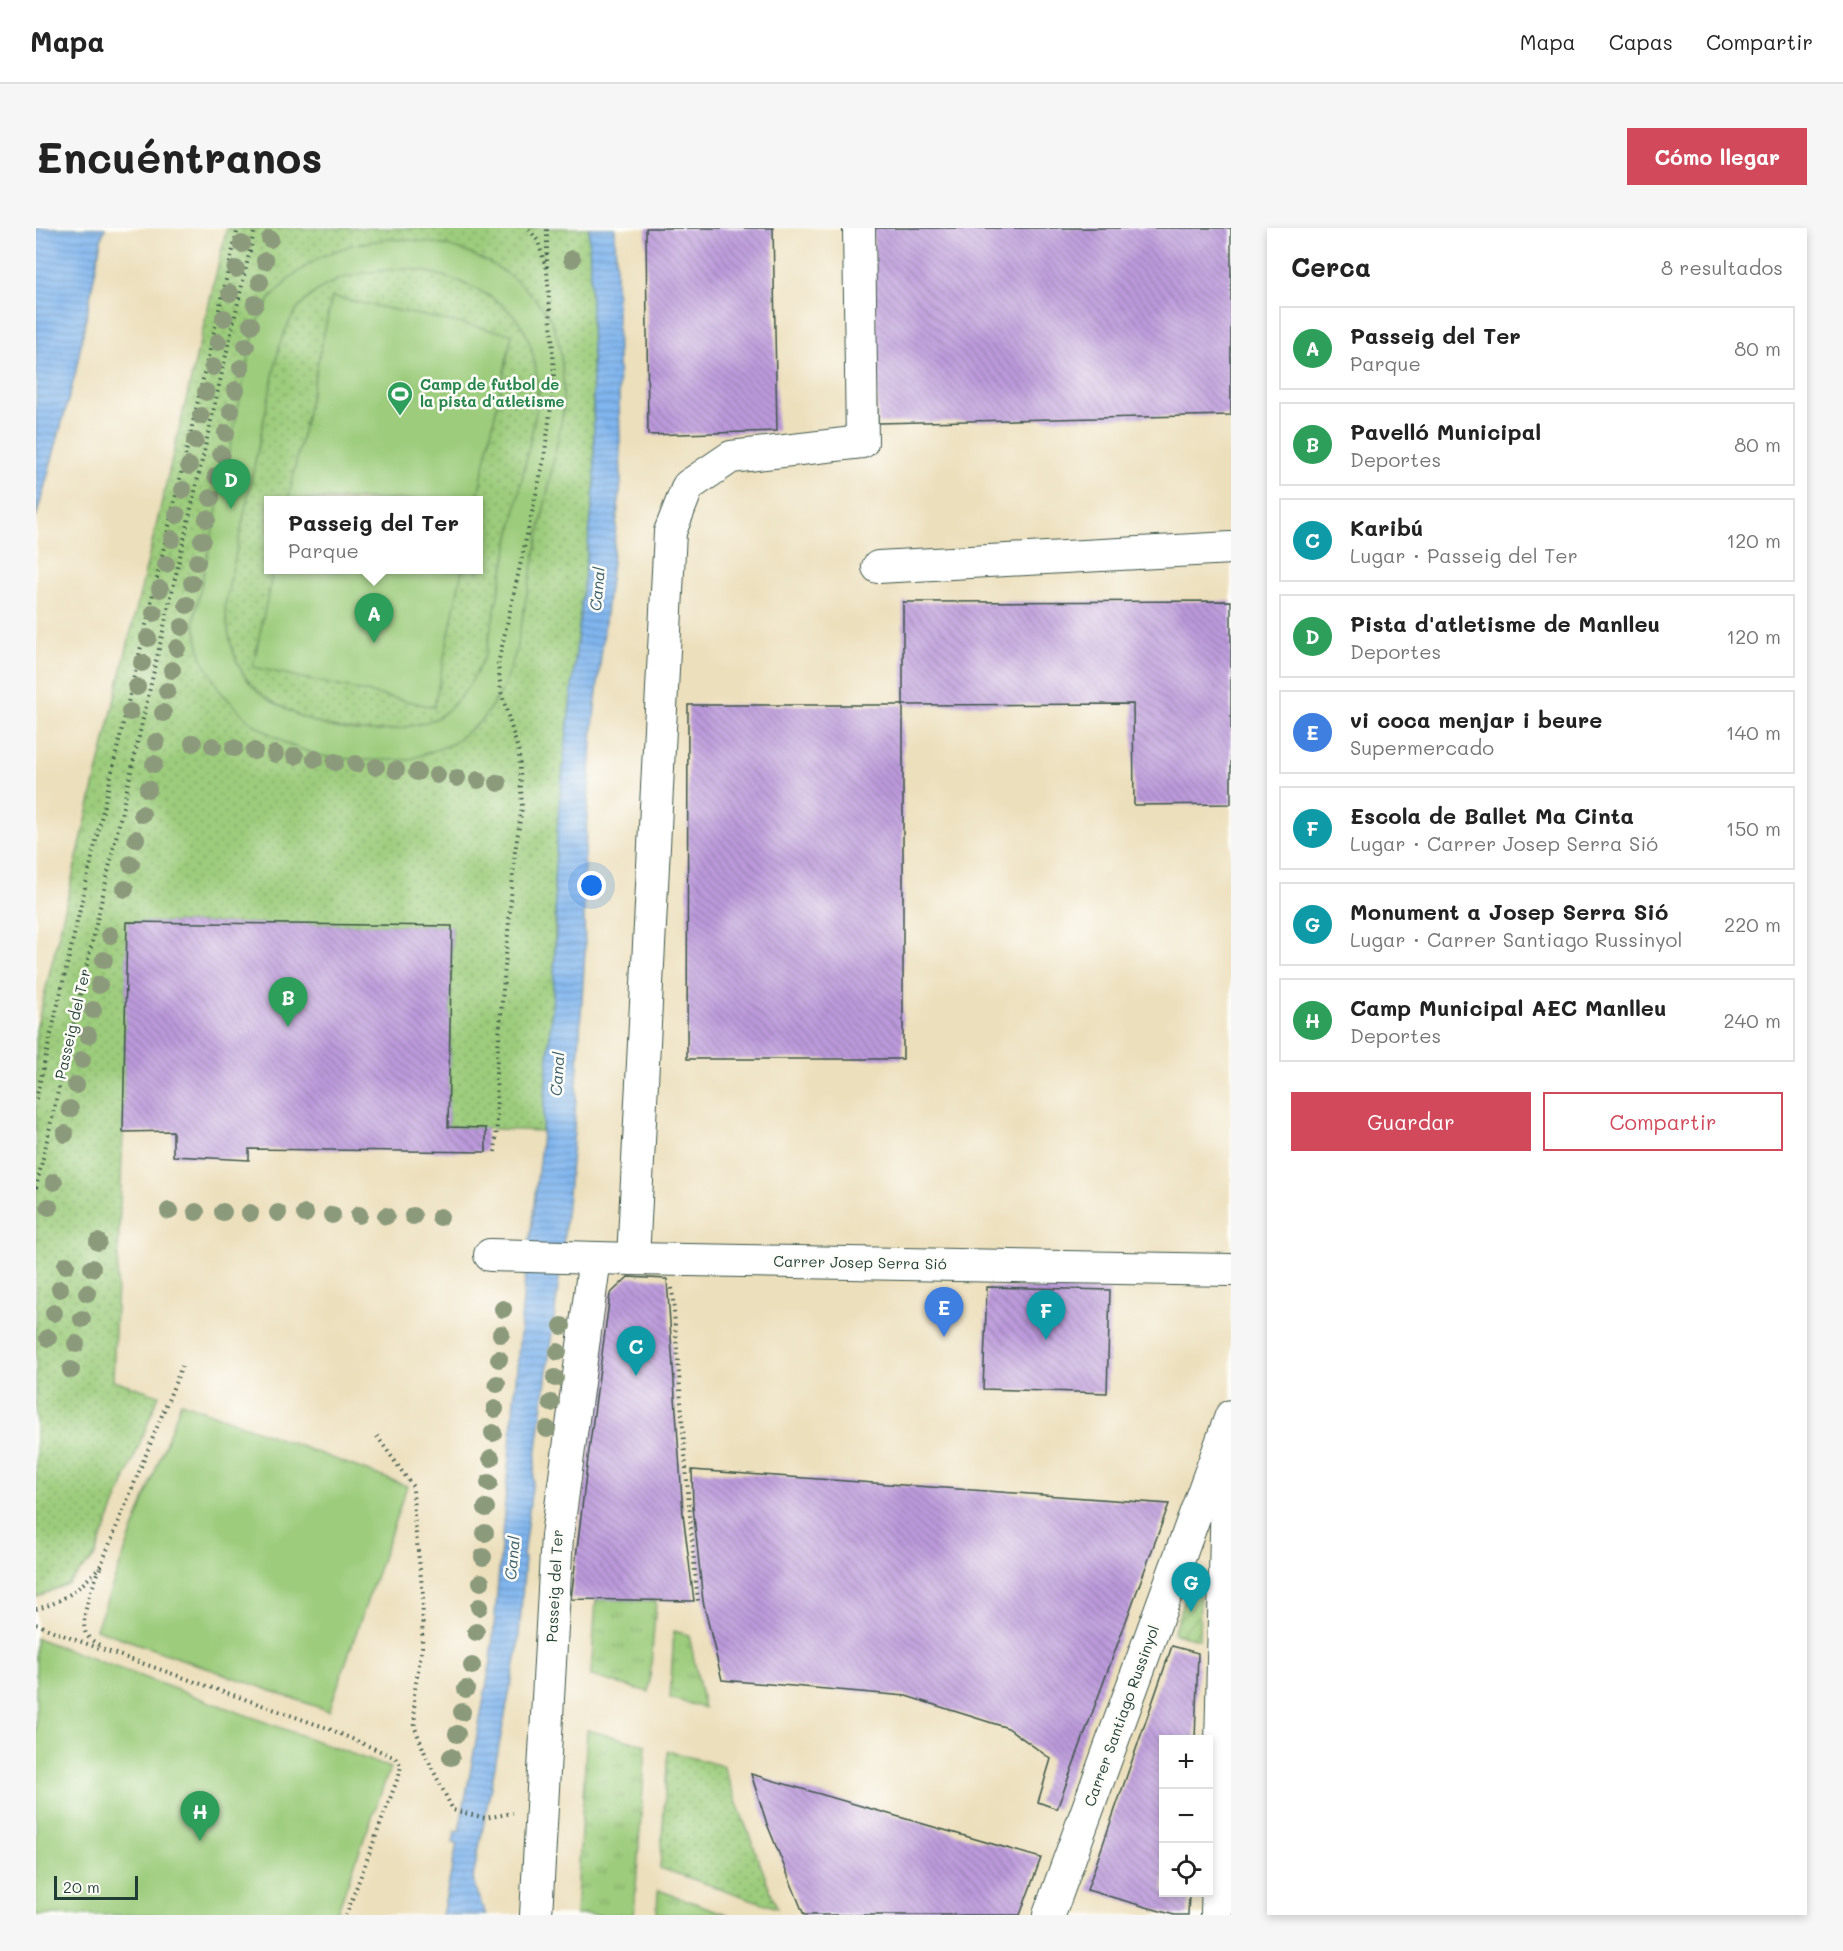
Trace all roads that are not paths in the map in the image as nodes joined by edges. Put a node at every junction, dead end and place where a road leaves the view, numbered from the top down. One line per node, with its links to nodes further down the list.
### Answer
1 (859, 228): 6 (street)
2 (1231, 548): 3 (street)
3 (878, 567)
4 (490, 1255): 5 (street, Carrer Josep Serra Sió)
5 (594, 1258): 6 (street, Carrer Josep Serra Sió); 9 (street, Passeig del Ter)
6 (633, 1260): 7 (street, Carrer Josep Serra Sió)
7 (1231, 1270)
8 (1230, 1419): 10 (street, Carrer Santiago Russinyol); 11 (street)
9 (536, 1915)
10 (1049, 1915)
11 (1217, 1915)

